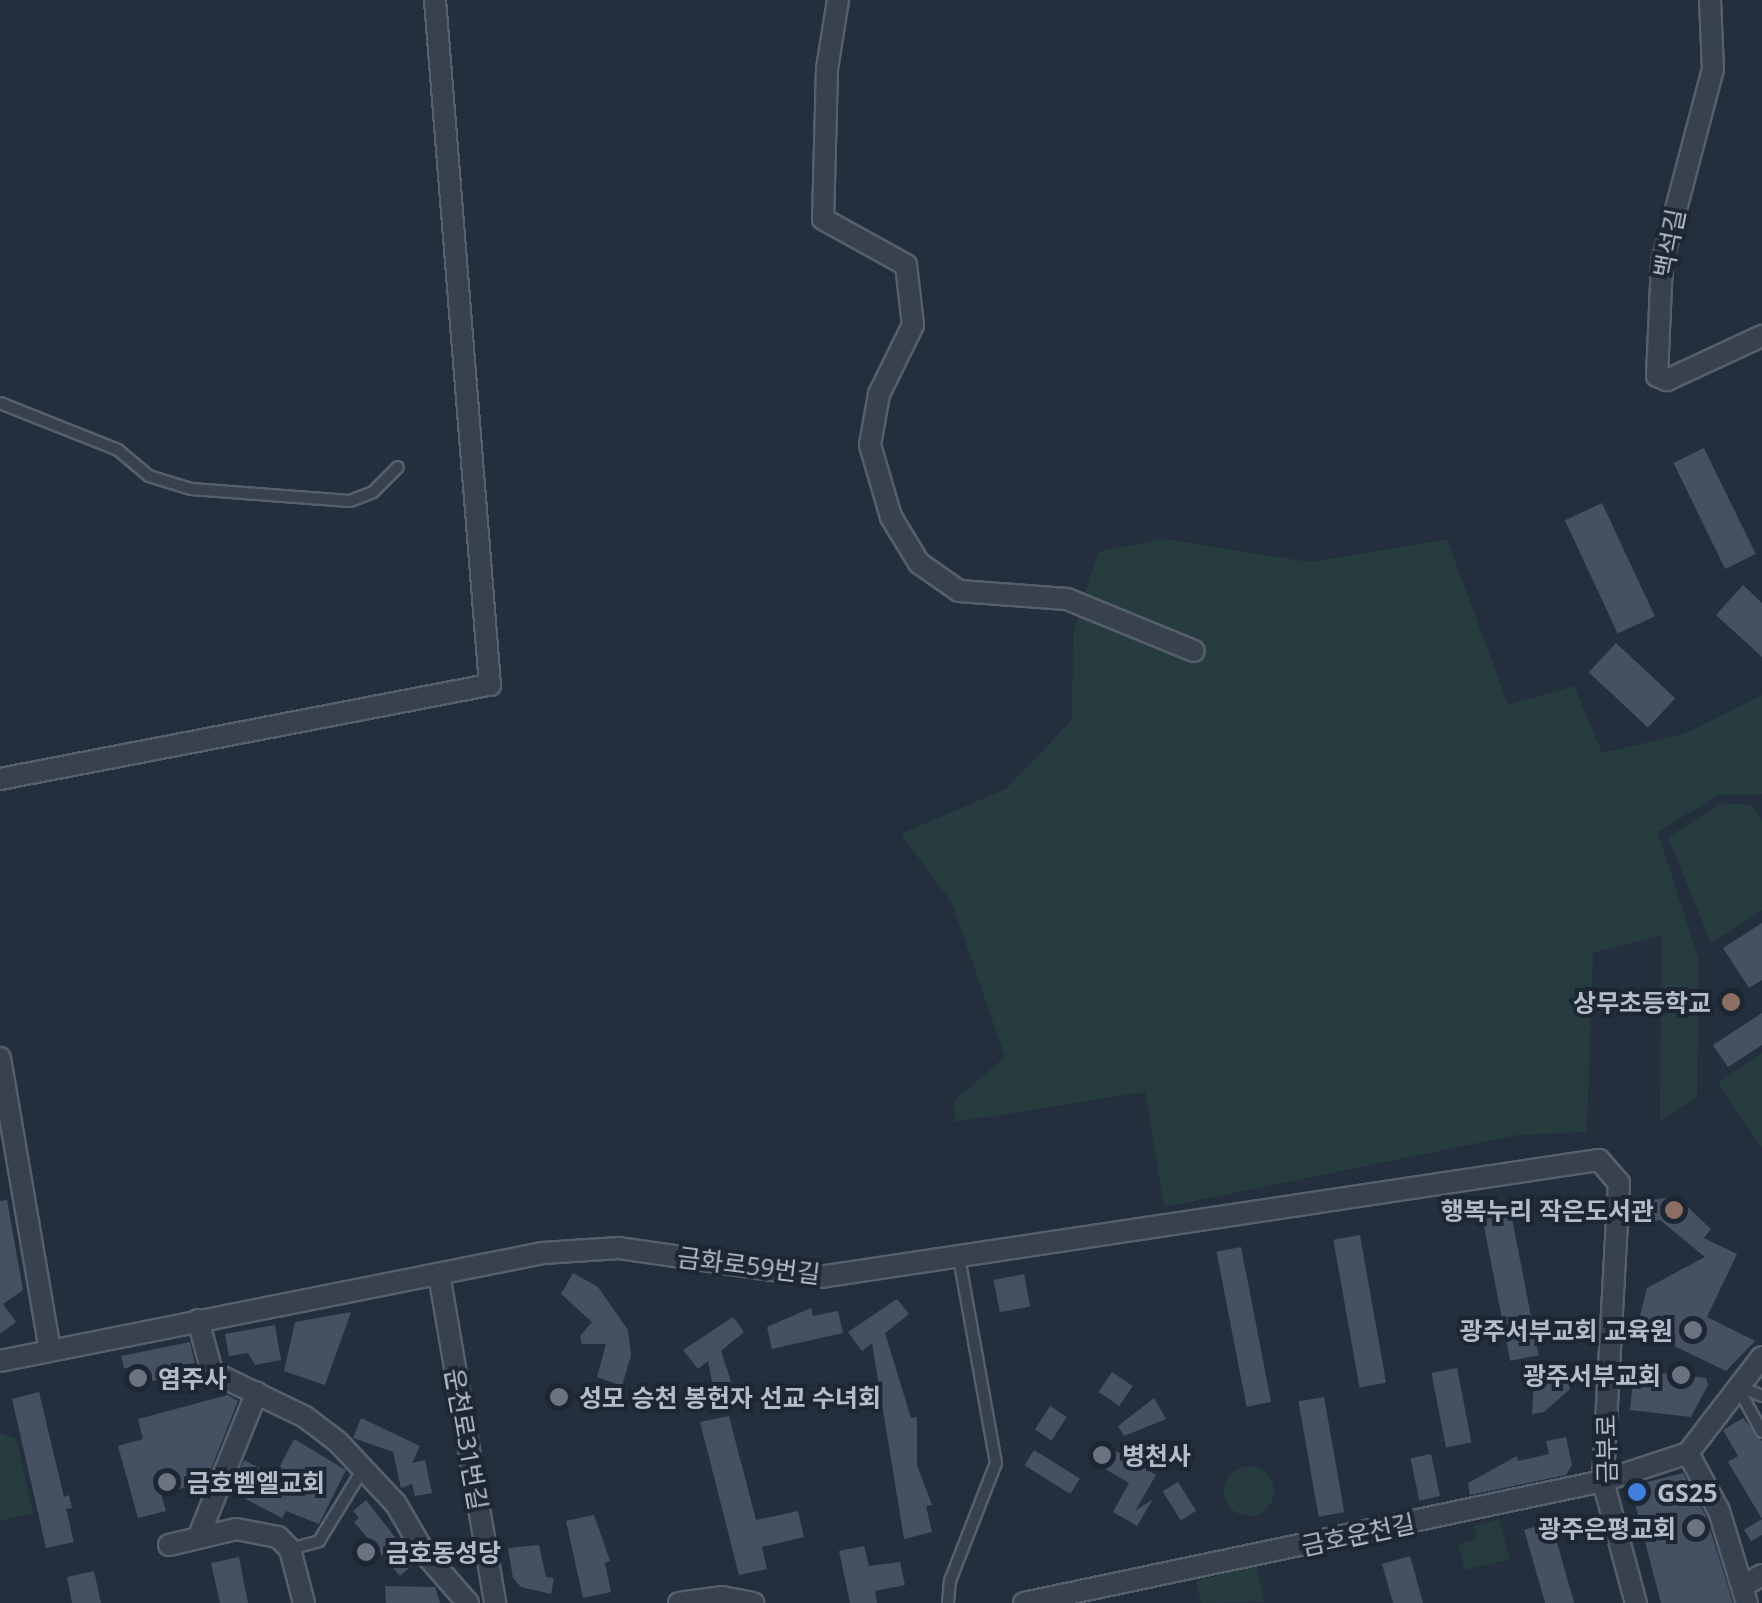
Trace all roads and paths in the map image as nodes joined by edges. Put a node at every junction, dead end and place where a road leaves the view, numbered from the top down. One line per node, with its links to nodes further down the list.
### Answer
1 (434, 0): 8 (street)
2 (838, 0): 7 (street)
3 (1710, 0): 4 (street, 백석길)
4 (1762, 336)
5 (0, 403): 6 (lane)
6 (398, 467)
7 (1194, 650)
8 (0, 780)
9 (0, 1058): 10 (street)
10 (8, 1158): 15 (street)
11 (1616, 1173): 12 (street, 금화로59번길); 24 (street, 금부로)
12 (959, 1257): 13 (street, 금화로59번길); 35 (lane)
13 (440, 1274): 14 (street, 금화로59번길); 32 (street, 운천로31번길)
14 (198, 1320): 15 (street, 금화로59번길); 19 (street)
15 (50, 1350): 17 (street, 금화로59번길)
16 (1762, 1357): 18 (street)
17 (0, 1361)
18 (1736, 1386): 20 (lane); 21 (lane); 22 (street)
19 (256, 1392): 23 (street); 25 (street)
20 (1762, 1396)
21 (1762, 1432)
22 (1688, 1453): 24 (street, 금호운천길); 28 (street)
23 (364, 1468): 27 (lane); 31 (street)
24 (1603, 1481): 29 (street, 금호운천길); 37 (street, 금부로)
25 (198, 1538): 26 (street); 27 (street)
26 (169, 1545)
27 (290, 1549): 30 (street)
28 (1751, 1588)
29 (1064, 1599): 36 (street, 금호운천길)
30 (304, 1603)
31 (468, 1603)
32 (495, 1603)
33 (678, 1603): 34 (street)
34 (753, 1603)
35 (948, 1603)
36 (1024, 1603)
37 (1636, 1603)

